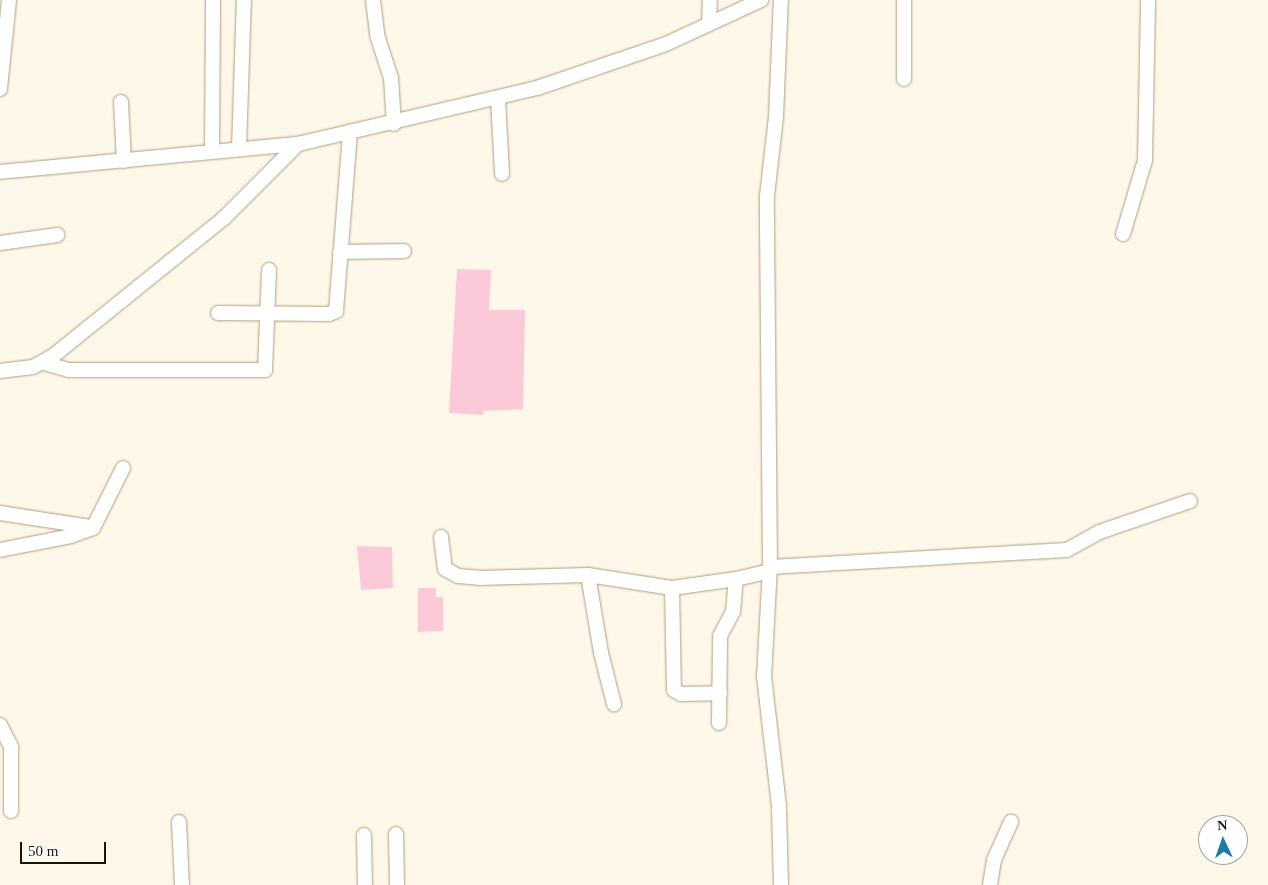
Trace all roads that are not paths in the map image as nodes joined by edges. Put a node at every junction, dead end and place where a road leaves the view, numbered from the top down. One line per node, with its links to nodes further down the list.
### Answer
1 (9, 0): 12 (street)
2 (213, 0): 19 (street)
3 (244, 0): 18 (street)
4 (373, 0): 15 (street)
5 (710, 0): 10 (street)
6 (761, 0): 10 (street)
7 (781, 0): 39 (street)
8 (904, 0): 11 (street)
9 (1148, 0): 24 (street)
10 (709, 24): 13 (street)
11 (904, 79)
12 (0, 89)
13 (498, 99): 15 (street); 22 (street)
14 (121, 102): 20 (street)
15 (394, 124): 16 (street)
16 (350, 132): 17 (street); 27 (street)
17 (298, 144): 18 (street); 31 (street)
18 (239, 148): 19 (street)
19 (212, 152): 20 (street)
20 (124, 161): 21 (street)
21 (0, 172)
22 (502, 174)
23 (57, 234): 25 (street)
24 (1123, 234)
25 (0, 243)
26 (404, 251): 27 (street)
27 (340, 252): 30 (street)
28 (269, 270): 30 (street)
29 (218, 312): 30 (street)
30 (267, 313): 31 (street)
31 (44, 363): 32 (street)
32 (0, 371)
33 (123, 468): 36 (street)
34 (1190, 501): 39 (street)
35 (0, 514): 36 (street)
36 (93, 528): 38 (street)
37 (440, 537): 40 (street)
38 (0, 550)
39 (770, 569): 41 (street); 56 (street)
40 (588, 575): 42 (street); 44 (street)
41 (736, 579): 42 (street); 43 (street)
42 (672, 588): 43 (street)
43 (720, 693): 45 (street)
44 (614, 704)
45 (719, 722)
46 (0, 725): 47 (street)
47 (4, 740): 48 (street)
48 (11, 811)
49 (180, 822): 53 (street)
50 (1011, 822): 57 (street)
51 (396, 834): 55 (street)
52 (364, 835): 54 (street)
53 (182, 885)
54 (364, 885)
55 (397, 885)
56 (781, 885)
57 (990, 885)

